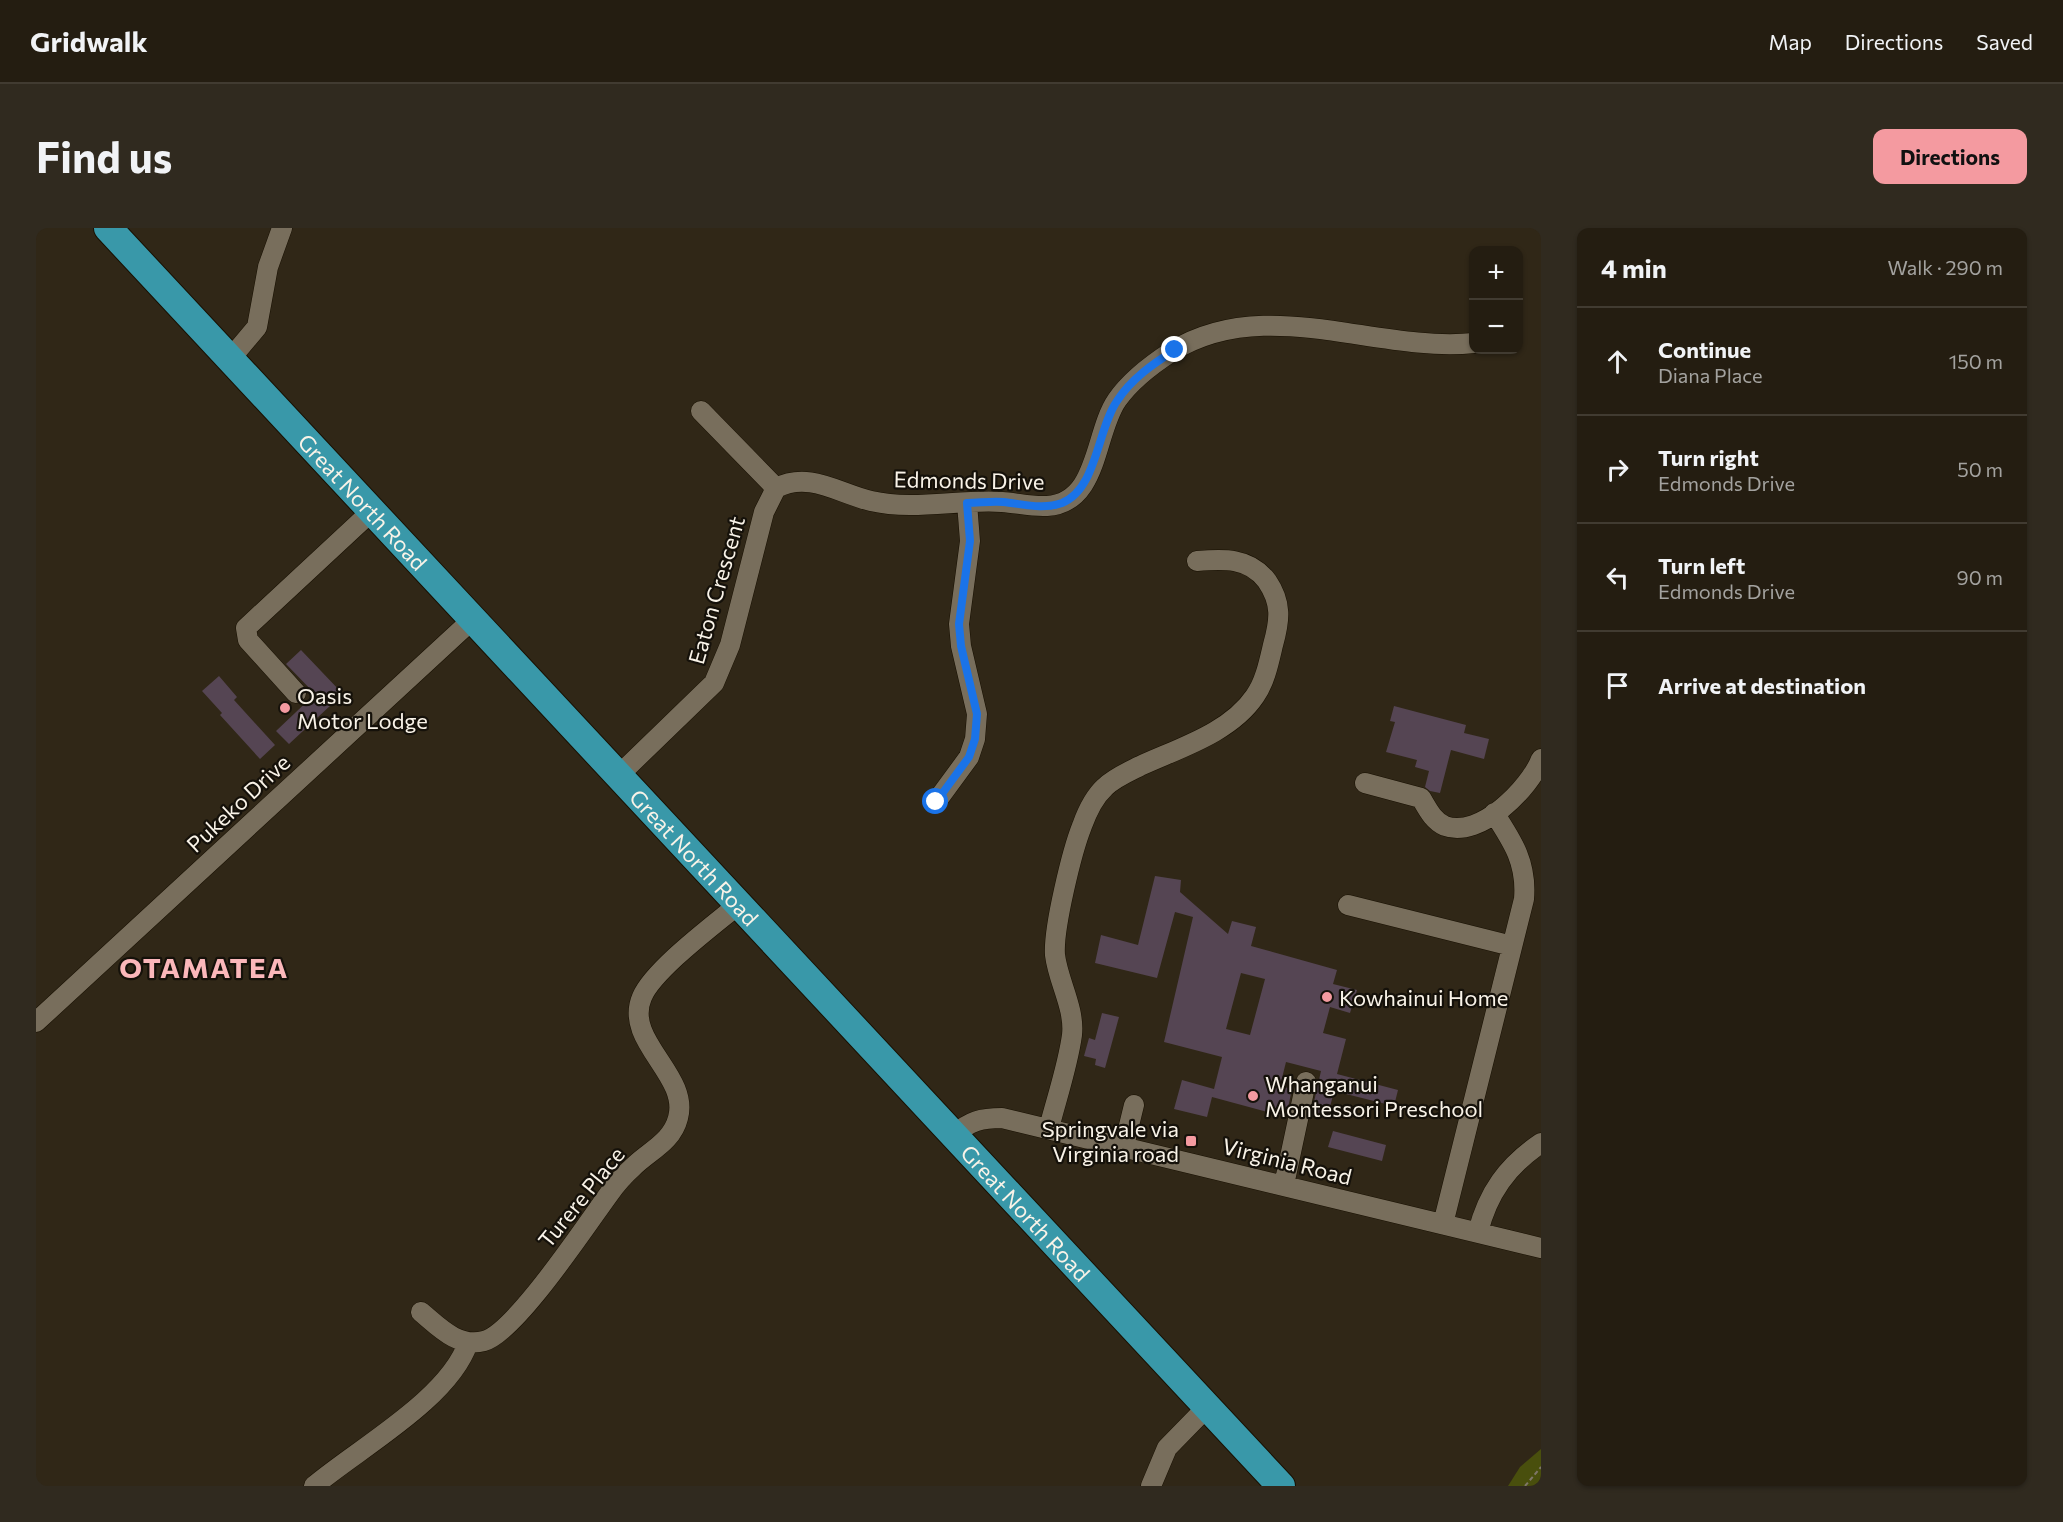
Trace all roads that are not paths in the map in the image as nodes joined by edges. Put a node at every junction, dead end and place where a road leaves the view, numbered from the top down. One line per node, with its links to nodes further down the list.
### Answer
1 (108, 228): 4 (highway, Great North Road)
2 (282, 228): 4 (street)
3 (1469, 343): 7 (street, Edmonds Drive)
4 (231, 358): 8 (highway, Great North Road)
5 (701, 411): 6 (street)
6 (776, 488): 7 (street, Edmonds Drive); 13 (street, Eaton Crescent)
7 (967, 503): 15 (street)
8 (372, 510): 10 (highway, Great North Road); 11 (street)
9 (1197, 561): 23 (street)
10 (473, 619): 13 (highway, Great North Road); 20 (street, Pukeko Drive)
11 (296, 693)
12 (1541, 759): 16 (street)
13 (619, 775): 17 (highway, Great North Road)
14 (1365, 783): 16 (street)
15 (936, 802)
16 (1494, 813): 19 (street)
17 (739, 903): 24 (highway, Great North Road); 32 (street, Turere Place)
18 (1348, 905): 19 (street)
19 (1512, 946): 28 (street)
20 (36, 1022)
21 (1306, 1082): 27 (street)
22 (1134, 1105): 26 (street)
23 (1049, 1128): 24 (street, Virginia Road); 26 (street, Virginia Road)
24 (954, 1135): 33 (highway, Great North Road)
25 (1541, 1143): 29 (street)
26 (1124, 1146): 27 (street, Virginia Road)
27 (1284, 1185): 28 (street, Virginia Road)
28 (1443, 1224): 29 (street, Virginia Road)
29 (1478, 1232): 30 (street, Virginia Road)
30 (1541, 1248)
31 (421, 1312): 32 (street)
32 (468, 1343): 34 (street)
33 (1206, 1407): 35 (street); 36 (highway, Great North Road)
34 (314, 1486)
35 (1151, 1486)
36 (1281, 1486)

